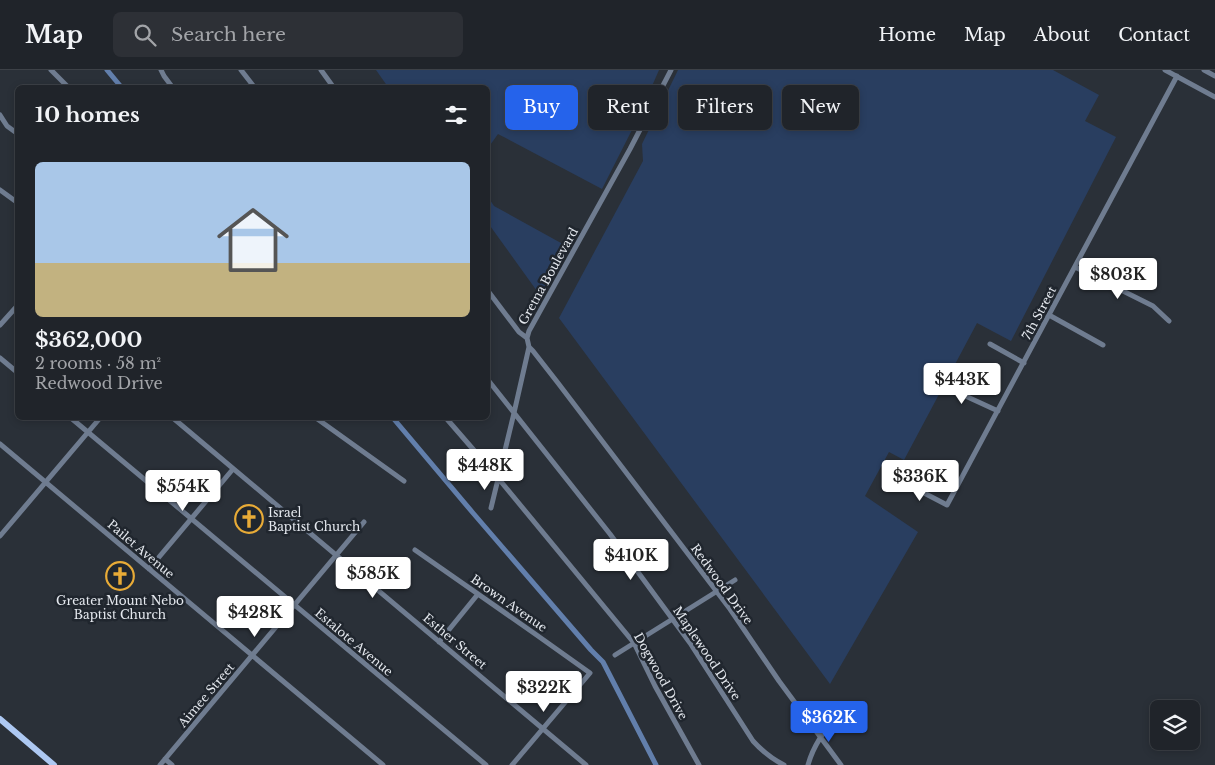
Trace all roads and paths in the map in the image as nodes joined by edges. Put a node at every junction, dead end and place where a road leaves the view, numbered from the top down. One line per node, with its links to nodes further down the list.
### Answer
1 (51, 70): 10 (street)
2 (161, 70): 11 (street)
3 (241, 70): 12 (street)
4 (321, 70): 13 (street)
5 (671, 70): 25 (street, Gretna Boulevard)
6 (1165, 70): 8 (street)
7 (1204, 70): 9 (street)
8 (1177, 76): 14 (street); 19 (street, 7th Street)
9 (1215, 76)
10 (66, 85)
11 (171, 85)
12 (253, 85)
13 (332, 85)
14 (1215, 97)
15 (0, 116): 16 (street)
16 (15, 132)
17 (0, 190): 18 (street)
18 (15, 201)
19 (1075, 267): 22 (street, 7th Street); 23 (street)
20 (490, 294): 25 (street)
21 (15, 308): 24 (street)
22 (1049, 315): 27 (street); 30 (street, 7th Street)
23 (1169, 321)
24 (0, 325)
25 (527, 338): 28 (street, Gretna Boulevard)
26 (990, 344): 30 (street)
27 (1103, 345)
28 (528, 348): 35 (street, Gretna Boulevard); 56 (street, Redwood Drive)
29 (0, 358): 31 (street)
30 (1024, 362): 34 (street, 7th Street)
31 (15, 370)
32 (935, 382): 34 (street)
33 (490, 383): 35 (street, Maplewood Drive)
34 (998, 411): 47 (street, 7th Street)
35 (514, 413): 44 (street, Gretna Boulevard); 59 (street, Maplewood Drive)
36 (73, 420): 41 (street, Estalote Avenue)
37 (98, 420): 41 (street)
38 (175, 420): 43 (street, Esther Street)
39 (319, 420): 45 (street)
40 (448, 420): 44 (street, Dogwood Drive)
41 (88, 432): 46 (street); 49 (street, Estalote Avenue)
42 (0, 444): 46 (street, Pailet Avenue)
43 (233, 469): 49 (street); 53 (street, Esther Street)
44 (498, 478): 48 (street, Gretna Boulevard); 61 (street, Dogwood Drive)
45 (404, 481)
46 (46, 482): 51 (street); 54 (street, Pailet Avenue)
47 (903, 482)
48 (491, 508)
49 (191, 518): 54 (street); 58 (street, Estalote Avenue)
50 (364, 522): 53 (street, Aimee Street)
51 (0, 536)
52 (414, 550): 57 (street, Brown Avenue)
53 (336, 556): 58 (street, Aimee Street); 60 (street, Esther Street)
54 (149, 569): 63 (street, Pailet Avenue)
55 (735, 580): 56 (street)
56 (716, 592): 59 (street); 67 (street, Redwood Drive)
57 (478, 594): 60 (street); 66 (street, Brown Avenue)
58 (294, 605): 63 (street, Aimee Street); 73 (street, Estalote Avenue)
59 (672, 619): 61 (street); 77 (street, Maplewood Drive)
60 (439, 642): 66 (street, Esther Street)
61 (634, 643): 62 (street); 76 (street, Dogwood Drive)
62 (615, 655)
63 (252, 656): 68 (street, Aimee Street); 72 (street, Pailet Avenue)
64 (837, 714): 67 (street)
65 (0, 719): 69 (main road)
66 (544, 729): 74 (street); 75 (street, Esther Street)
67 (820, 737): 78 (street); 79 (street, Redwood Drive)
68 (165, 759): 70 (street, Aimee Street); 71 (street)
69 (54, 765)
70 (160, 765)
71 (172, 765)
72 (383, 765)
73 (486, 765)
74 (512, 765)
75 (586, 765)
76 (699, 765)
77 (784, 765)
78 (808, 765)
79 (841, 765)

